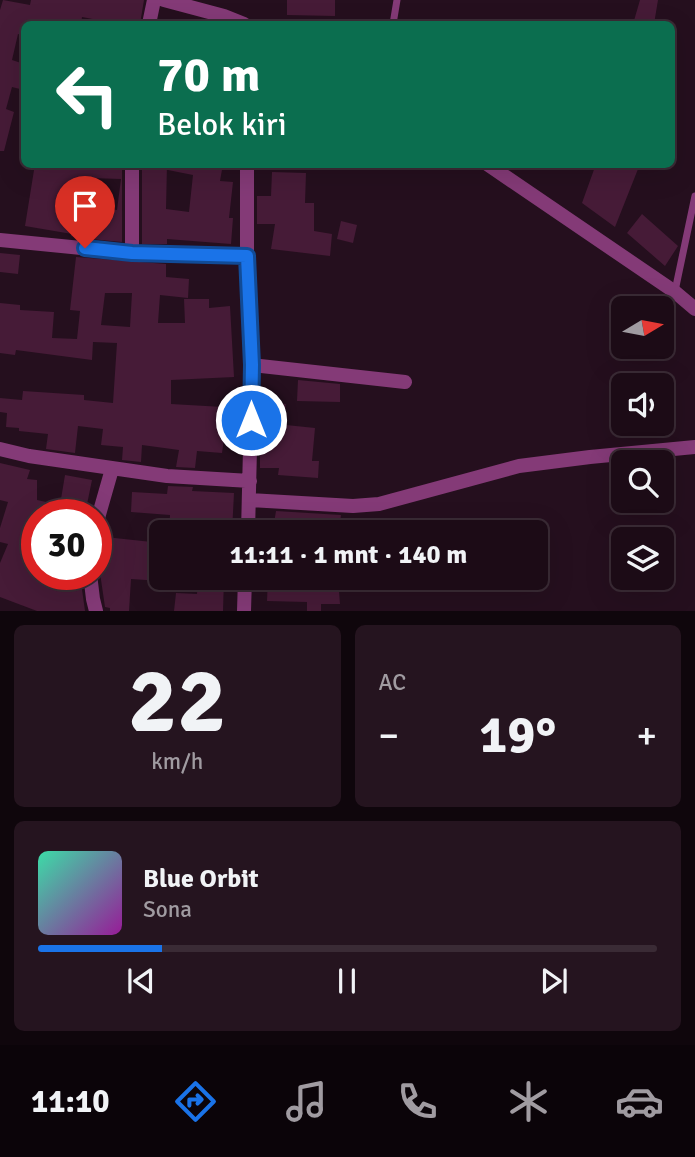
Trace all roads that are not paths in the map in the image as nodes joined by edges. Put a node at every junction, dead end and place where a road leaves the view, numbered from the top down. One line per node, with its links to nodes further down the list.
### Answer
1 (154, 0): 4 (street)
2 (164, 0): 5 (street)
3 (397, 0): 6 (lane)
4 (150, 21)
5 (236, 21)
6 (394, 21)
7 (132, 168): 12 (street)
8 (247, 168): 13 (street)
9 (493, 168): 14 (street)
10 (695, 196): 14 (lane)
11 (0, 240): 12 (street)
12 (132, 253): 13 (street)
13 (247, 256): 16 (street)
14 (675, 292): 15 (street)
15 (695, 309)
16 (252, 365): 17 (street); 21 (street)
17 (405, 382)
18 (695, 447): 23 (street)
19 (0, 449): 20 (street)
20 (112, 469): 21 (street); 22 (street)
21 (250, 481): 23 (street)
22 (103, 499)
23 (249, 500): 24 (street)
24 (248, 520)
25 (92, 590): 27 (street)
26 (245, 590): 28 (street)
27 (96, 611)
28 (244, 611)

